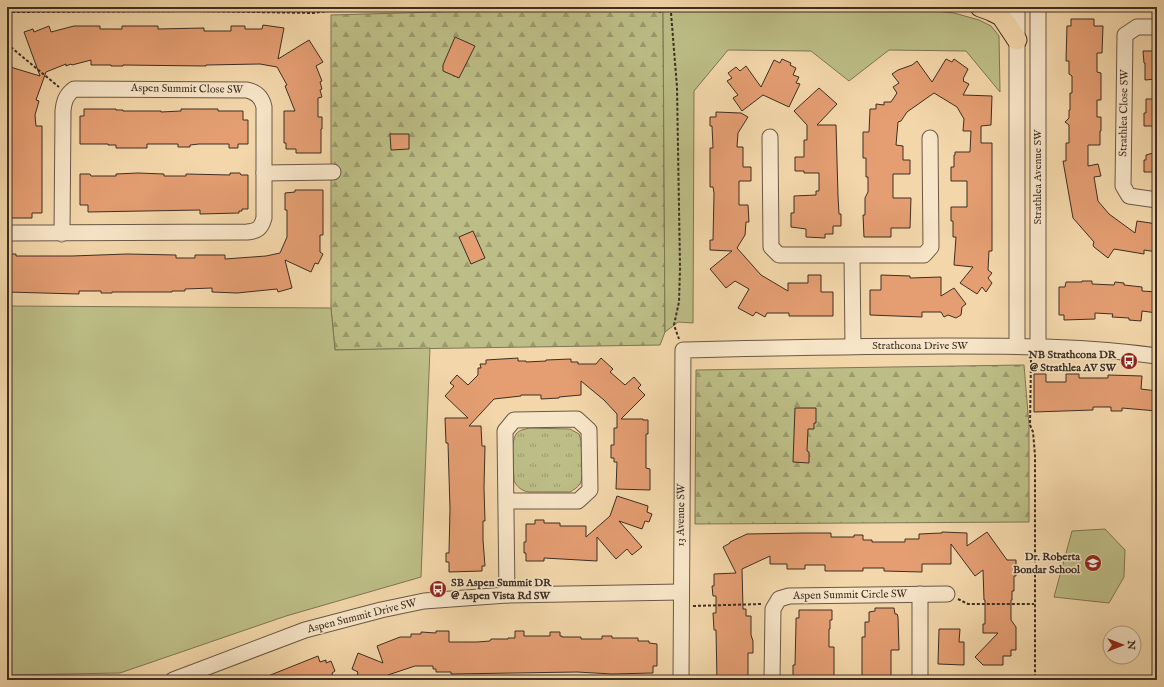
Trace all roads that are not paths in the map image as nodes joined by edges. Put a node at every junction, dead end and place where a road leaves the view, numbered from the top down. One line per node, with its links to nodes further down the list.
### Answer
1 (980, 7): 5 (main road)
2 (1017, 7): 5 (street, Strathlea Avenue SW)
3 (1038, 7): 15 (street, Strathlea Avenue SW)
4 (1157, 27): 10 (street, Strathlea Close SW)
5 (1017, 40): 15 (street, Strathlea Avenue SW)
6 (770, 137): 13 (street)
7 (930, 138): 13 (street)
8 (264, 172): 9 (street); 12 (street, Aspen Summit Close SW); 12 (street, Aspen Summit Close SW)
9 (333, 172)
10 (1157, 200)
11 (7, 233): 12 (street, Aspen Summit Close SW)
12 (62, 234)
13 (852, 256): 14 (street)
14 (853, 346): 15 (street, Strathcona Drive SW); 16 (street, Strathcona Drive SW)
15 (1029, 346): 17 (street, Strathcona Drive SW)
16 (683, 350): 19 (street, 13 Avenue SW)
17 (1157, 356)
18 (506, 501): 18 (street); 22 (street)
19 (681, 592): 22 (street, Aspen Summit Drive SW); 24 (street, 13 Avenue SW)
20 (920, 594): 21 (street); 25 (street, Aspen Summit Circle SW); 26 (street, Aspen Summit Circle SW)
21 (947, 594)
22 (507, 595): 23 (street, Aspen Summit Drive SW)
23 (173, 680)
24 (680, 680)
25 (772, 680)
26 (920, 680)

